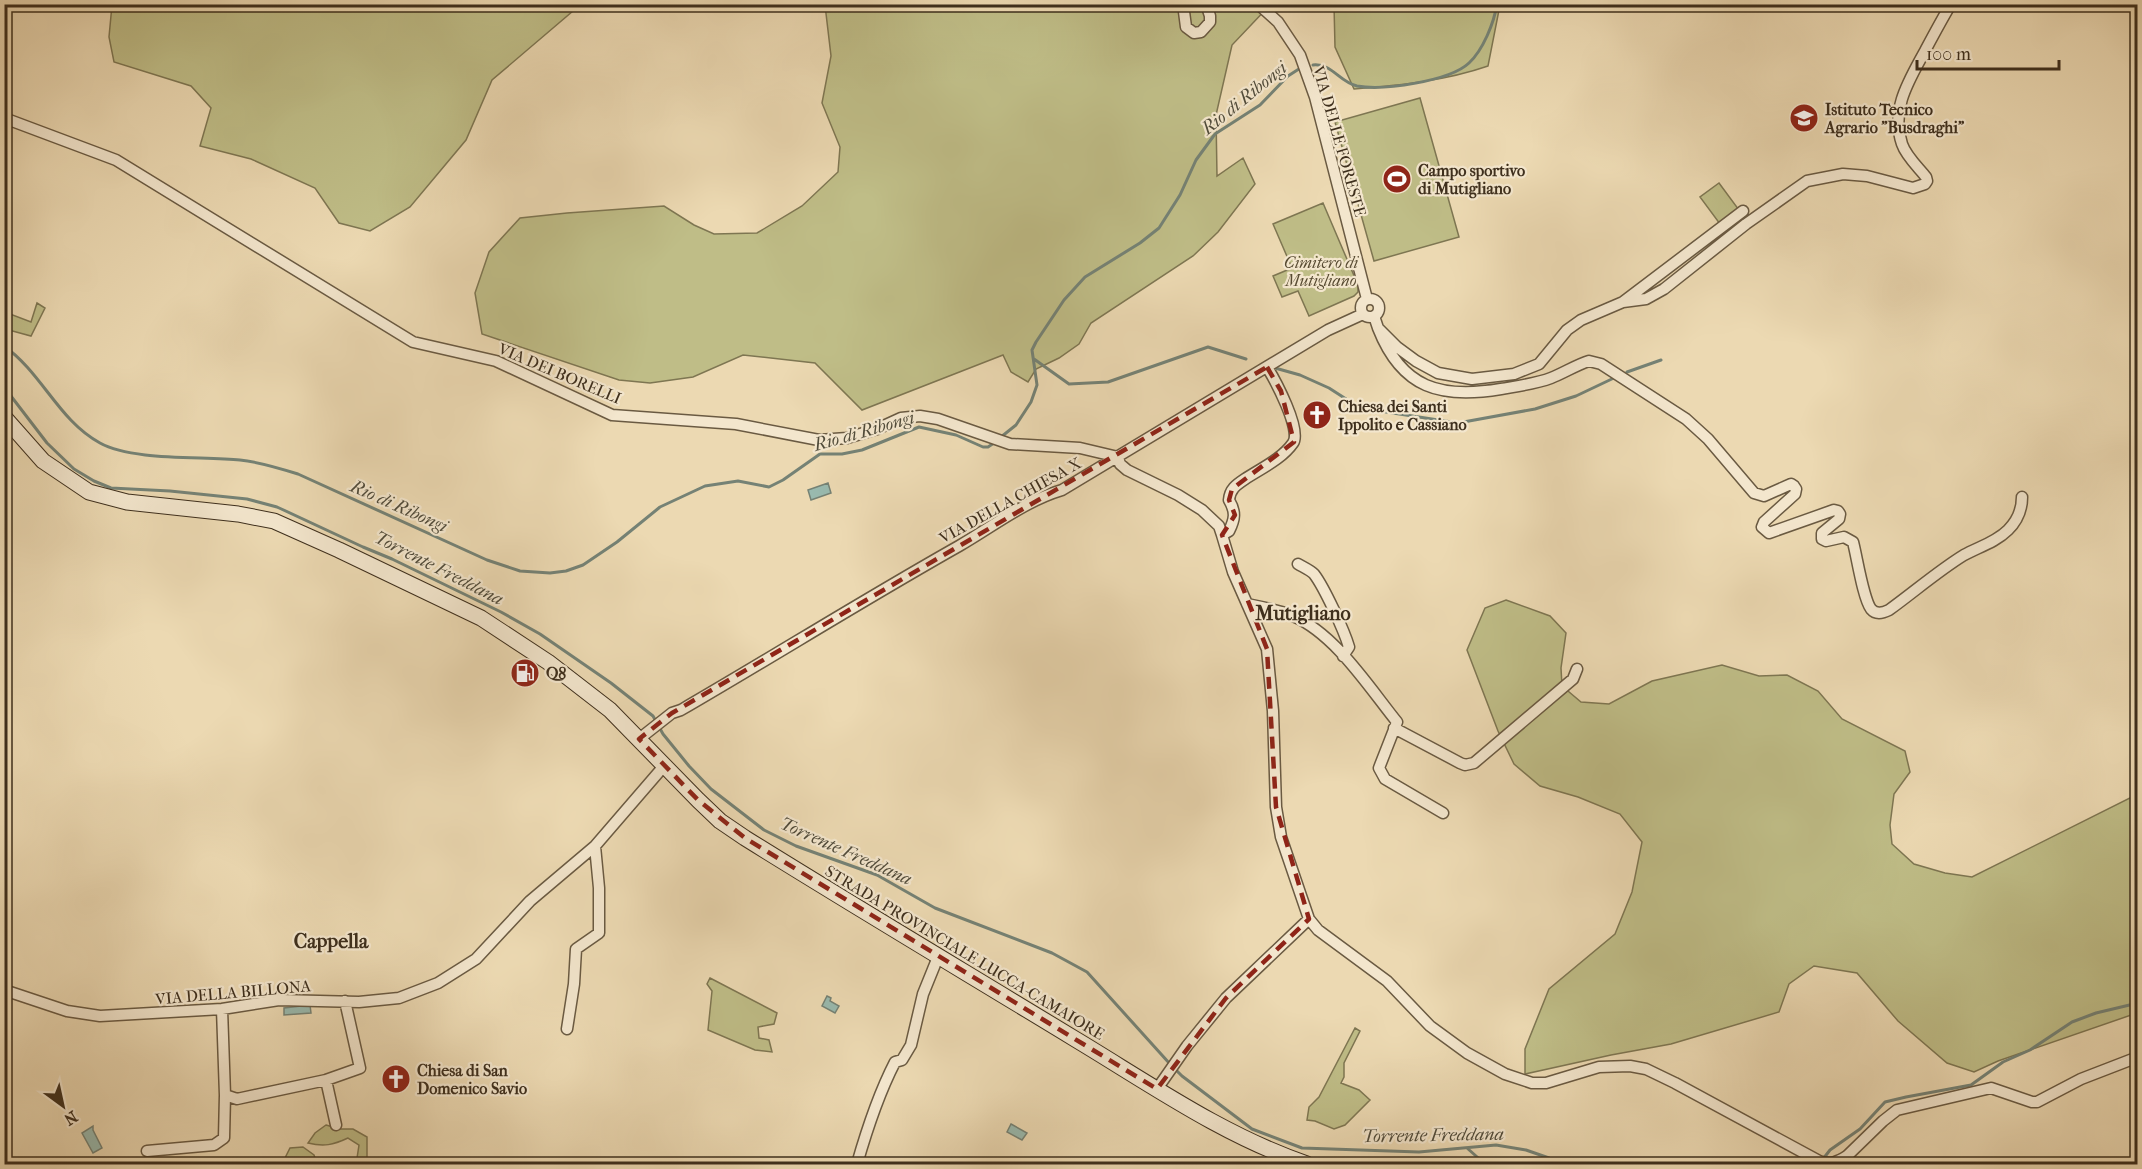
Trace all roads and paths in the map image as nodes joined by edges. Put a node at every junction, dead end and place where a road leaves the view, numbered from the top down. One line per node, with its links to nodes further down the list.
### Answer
1 (1183, 4): 2 (street)
2 (1206, 4)
3 (1258, 4): 7 (street, VIA DELLE FORESTE)
4 (1951, 4): 8 (street)
5 (4, 118): 13 (street, VIA DEI BORELLI)
6 (1743, 211): 8 (street)
7 (1367, 299): 9 (street); 9 (street)
8 (1623, 302): 10 (street)
9 (1369, 315): 10 (street); 11 (street, VIA DELLA CHIESA X)
10 (1378, 328): 14 (street)
11 (1267, 367): 13 (street, VIA DELLA CHIESA X); 15 (street)
12 (4, 417): 21 (main road, STRADA PROVINCIALE LUCCA-CAMAIORE)
13 (1118, 457): 15 (street); 21 (street, VIA DELLA CHIESA X)
14 (2022, 497)
15 (1222, 535): 17 (street)
16 (1298, 564): 18 (street)
17 (1247, 604): 18 (street); 25 (street)
18 (1343, 656): 20 (street)
19 (1577, 669): 20 (street)
20 (1394, 728): 23 (street)
21 (643, 735): 22 (main road, STRADA PROVINCIALE LUCCA-CAMAIORE)
22 (664, 766): 24 (street, VIA DELLA BILLONA); 26 (main road, STRADA PROVINCIALE LUCCA-CAMAIORE)
23 (1443, 813)
24 (595, 846): 28 (street, VIA DELLA BILLONA); 30 (street)
25 (1309, 918): 31 (street); 33 (street)
26 (938, 957): 33 (main road, STRADA PROVINCIALE LUCCA-CAMAIORE); 37 (street)
27 (4, 990): 29 (street, VIA DELLA BILLONA)
28 (345, 1001): 29 (street, VIA DELLA BILLONA); 32 (street)
29 (222, 1010): 34 (street)
30 (567, 1029)
31 (2138, 1058)
32 (326, 1080): 34 (street); 35 (street)
33 (1157, 1089): 38 (main road, STRADA PROVINCIALE LUCCA-CAMAIORE)
34 (225, 1095): 36 (street)
35 (336, 1125)
36 (147, 1151)
37 (857, 1164)
38 (1306, 1164)

